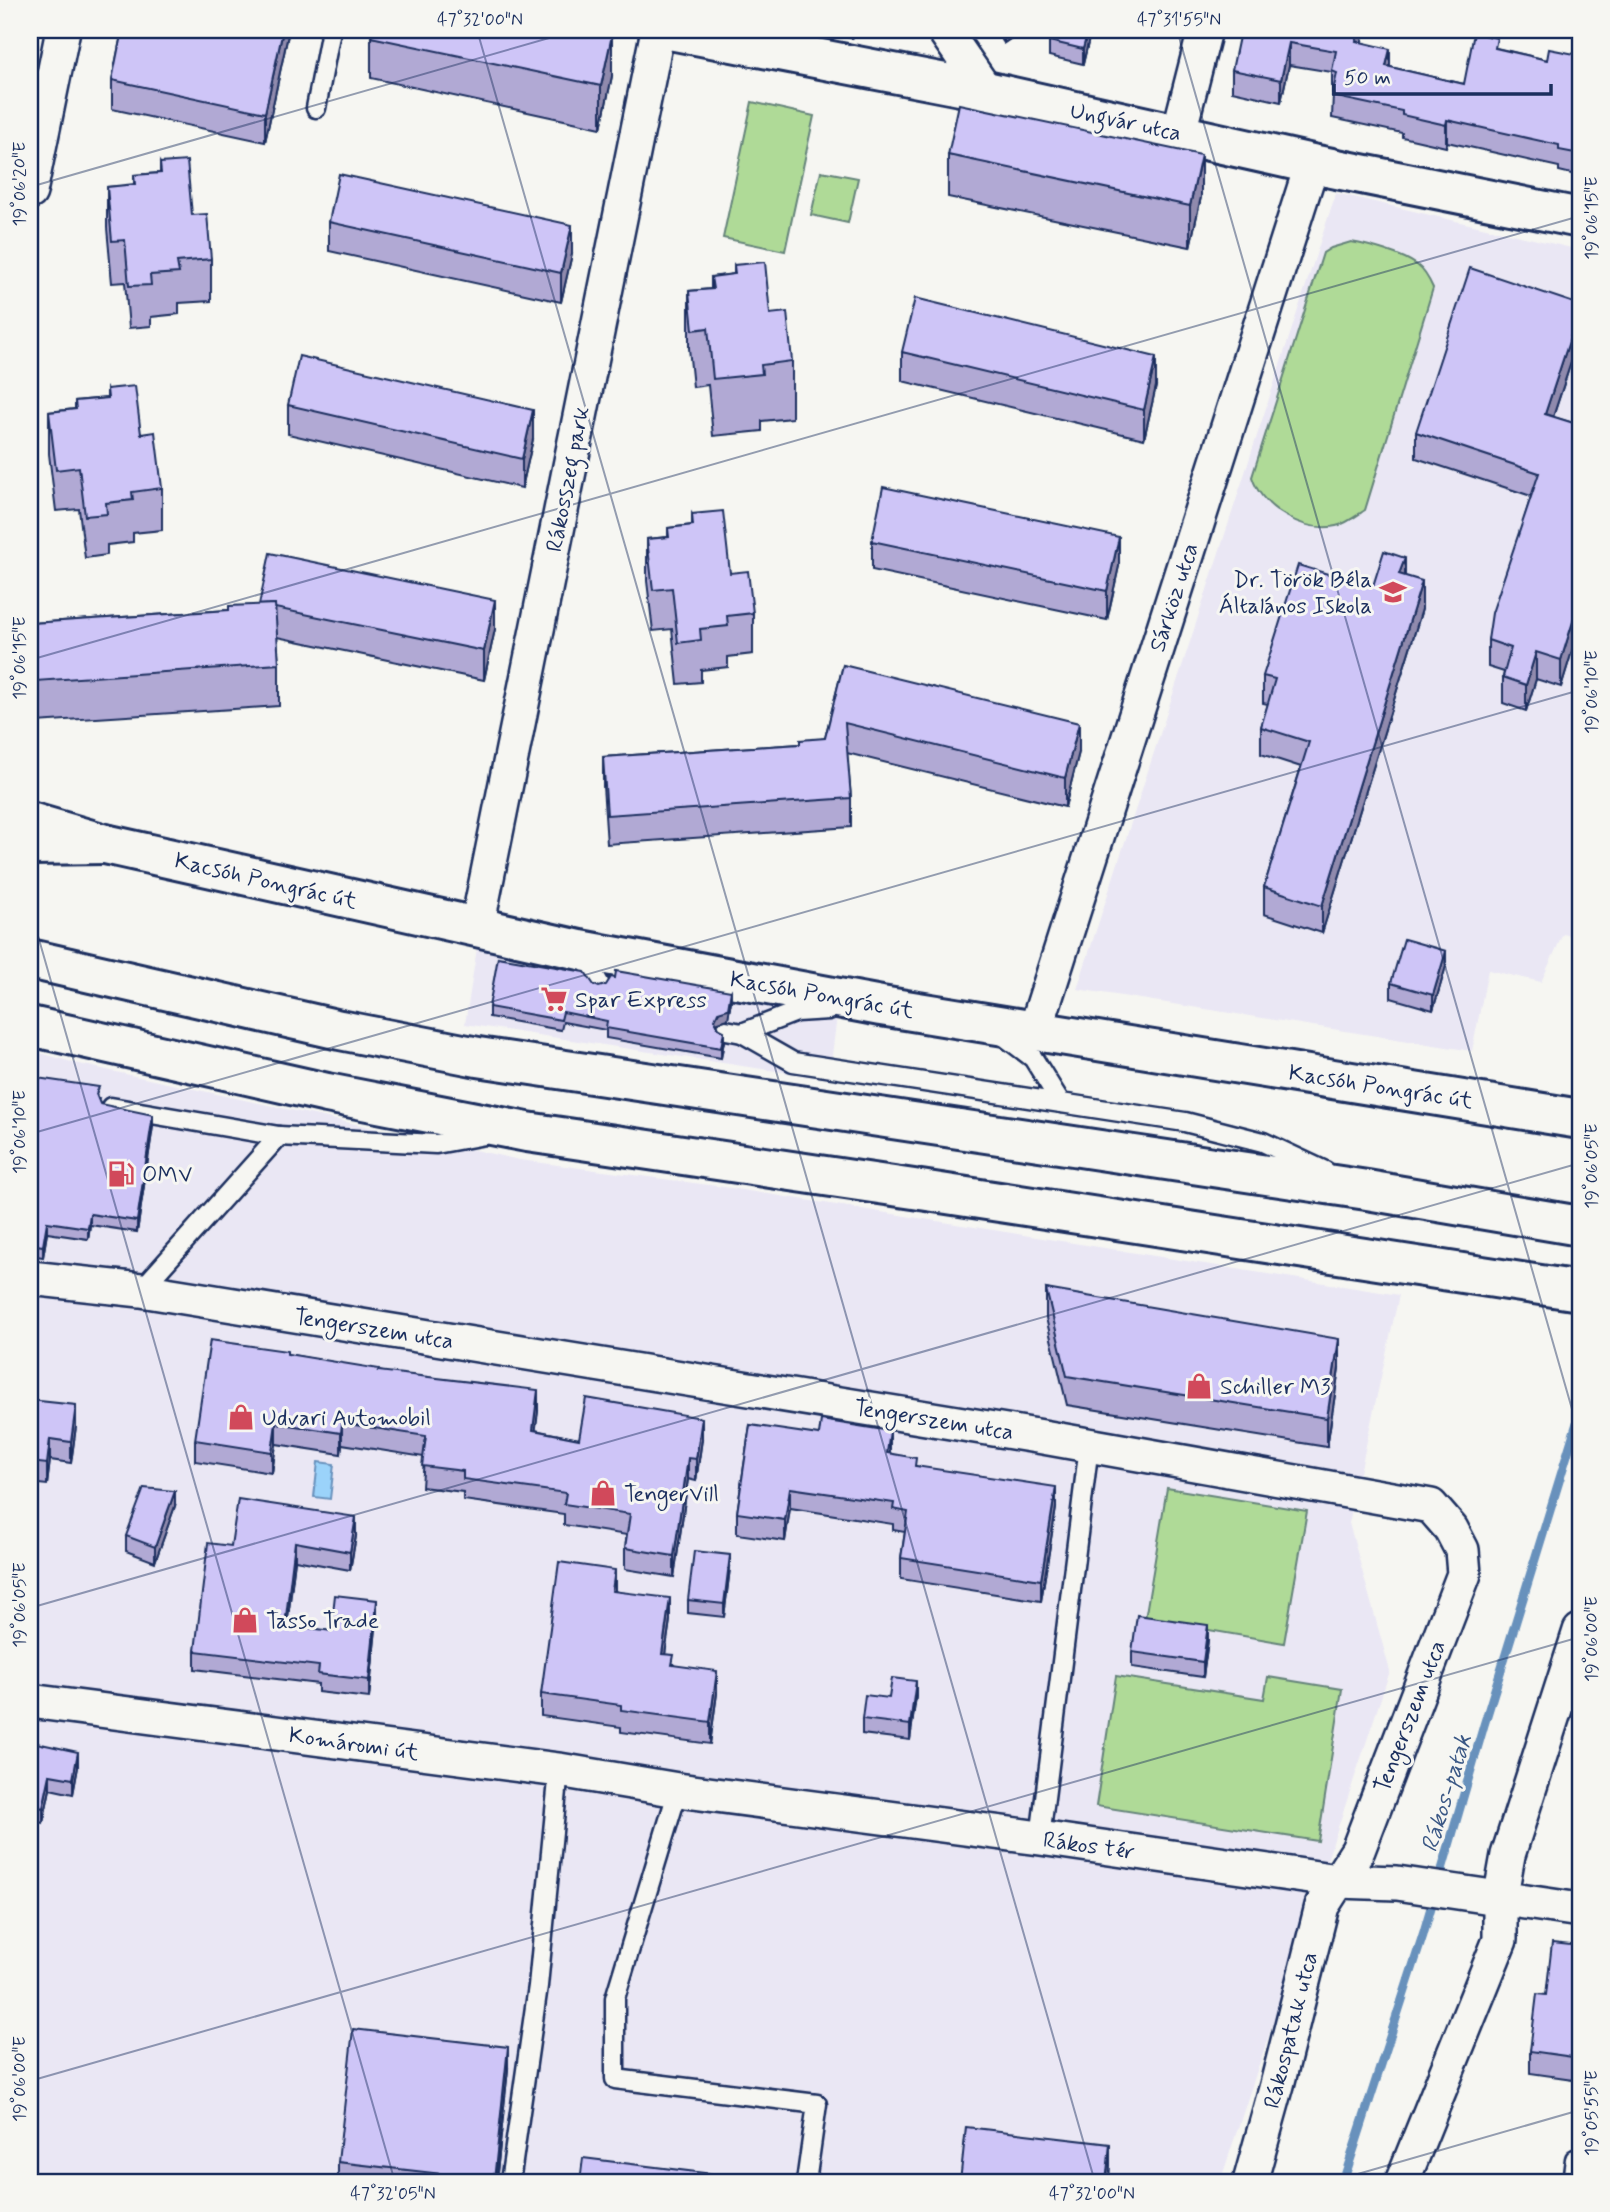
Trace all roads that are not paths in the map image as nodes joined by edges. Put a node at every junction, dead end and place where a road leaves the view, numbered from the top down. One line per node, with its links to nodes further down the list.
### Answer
1 (62, 30): 11 (street)
2 (331, 30): 8 (lane)
3 (658, 30): 16 (street, Rákosszeg park)
4 (670, 30): 7 (main road, Ungvár utca)
5 (944, 30): 7 (street)
6 (1205, 30): 9 (street)
7 (986, 91): 9 (main road, Ungvár utca)
8 (316, 108)
9 (1179, 132): 10 (main road, Ungvár utca)
10 (1312, 163): 12 (main road, Ungvár utca); 23 (street, Sárköz utca)
11 (30, 191)
12 (1580, 218)
13 (30, 822): 14 (main road, Kacsóh Pongrác út)
14 (105, 844): 15 (main road); 16 (main road, Kacsóh Pongrác út)
15 (30, 845)
16 (477, 928): 17 (main road, Kacsóh Pongrác út)
17 (580, 950): 19 (lane); 20 (main road, Kacsóh Pongrác út)
18 (30, 959): 29 (main road)
19 (600, 985)
20 (881, 1006): 21 (main road, Kacsóh Pongrác út); 24 (lane)
21 (983, 1023): 23 (main road, Kacsóh Pongrác út); 24 (lane)
22 (30, 1026): 27 (main road)
23 (1035, 1031): 26 (main road, Kacsóh Pongrác út)
24 (1061, 1103): 29 (lane)
25 (107, 1106): 28 (lane)
26 (1580, 1119)
27 (527, 1132): 28 (lane); 33 (main road)
28 (279, 1136): 32 (lane)
29 (1367, 1190): 30 (main road)
30 (1580, 1226)
31 (30, 1278): 32 (street, Tengerszem utca)
32 (141, 1290): 34 (street, Tengerszem utca)
33 (1580, 1291)
34 (1089, 1446): 39 (lane); 40 (street, Tengerszem utca)
35 (1580, 1631): 41 (street)
36 (30, 1700): 37 (street, Komáromi út)
37 (559, 1770): 38 (street, Komáromi út); 44 (lane)
38 (678, 1790): 39 (street, Rákos tér); 45 (lane)
39 (1040, 1838): 40 (street, Rákos tér)
40 (1338, 1881): 41 (street, Rákos tér); 46 (street, Rákospatak utca)
41 (1500, 1900): 42 (street, Rákos tér); 47 (street)
42 (1580, 1910)
43 (1575, 2159): 48 (lane)
44 (510, 2182)
45 (806, 2182)
46 (1250, 2182)
47 (1402, 2182)
48 (1572, 2182)

